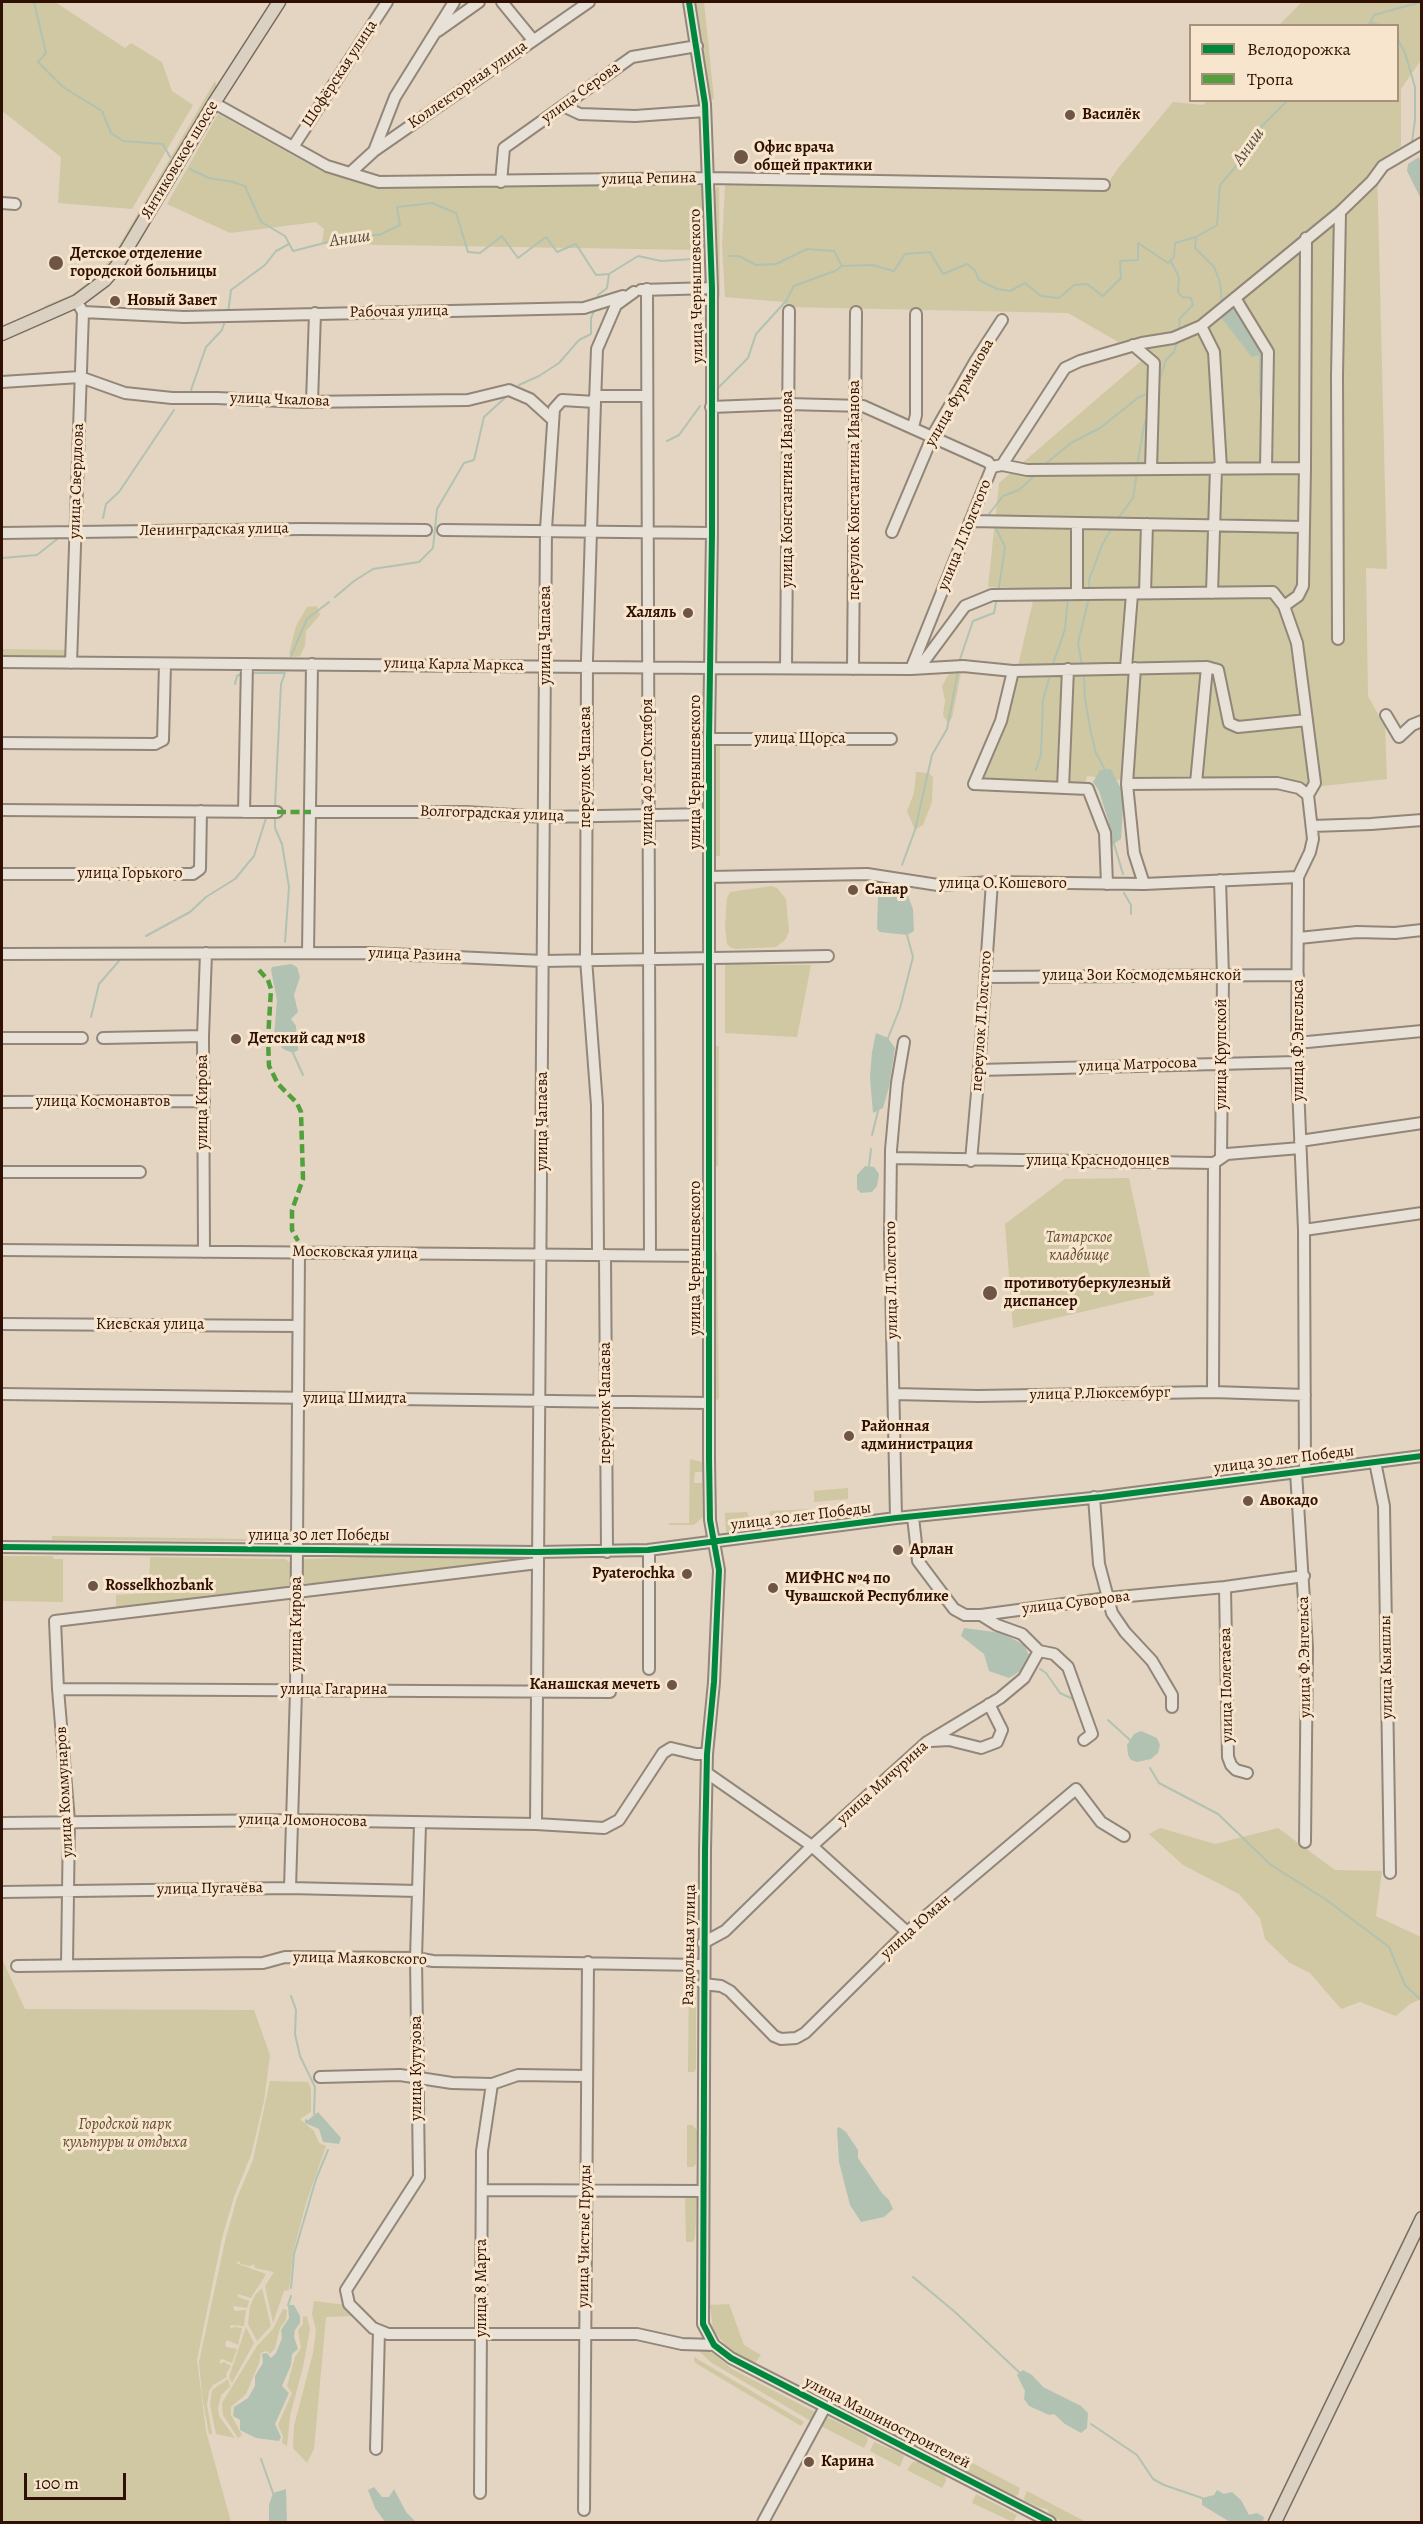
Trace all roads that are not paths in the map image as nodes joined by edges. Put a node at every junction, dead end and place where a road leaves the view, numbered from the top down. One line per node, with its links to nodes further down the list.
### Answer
1 (279, 2): 11 (main road, Янтиковское шоссе)
2 (387, 2): 15 (street, Шофёрская улица)
3 (454, 2): 8 (street)
4 (479, 2): 8 (street)
5 (502, 2): 9 (street)
6 (589, 2): 9 (street, Коллекторная улица)
7 (689, 2): 10 (street, улица Чернышевского)
8 (433, 34): 16 (street)
9 (533, 40): 16 (street, Коллекторная улица)
10 (697, 46): 12 (street, улица Серова); 13 (street, улица Чернышевского)
11 (214, 103): 15 (street, улица Репина); 29 (main road, Янтиковское шоссе)
12 (563, 106): 13 (street); 19 (street, улица Серова)
13 (705, 111): 18 (street, улица Чернышевского)
14 (1422, 143): 23 (street)
15 (292, 147): 17 (street, улица Репина)
16 (374, 151): 17 (street, Коллекторная улица)
17 (350, 173): 19 (street, улица Репина)
18 (709, 178): 19 (street, улица Репина); 20 (street, улица Репина); 25 (street, улица Чернышевского)
19 (501, 182)
20 (1104, 185)
21 (2, 203): 22 (street)
22 (15, 204)
23 (1340, 212): 24 (street); 73 (street)
24 (1306, 238): 28 (street); 52 (street)
25 (712, 288): 26 (street, Рабочая улица); 45 (street, улица Чернышевского)
26 (647, 289): 27 (street, Рабочая улица); 40 (street, улица 40 лет Октября)
27 (634, 292): 32 (street, Рабочая улица); 41 (street, переулок Чапаева)
28 (1235, 298): 35 (street); 51 (street)
29 (80, 307): 32 (street, Рабочая улица); 36 (main road, Янтиковское шоссе); 38 (street, улица Свердлова)
30 (789, 311): 43 (street, улица Константина Иванова)
31 (856, 312): 44 (street, переулок Константина Иванова)
32 (315, 313): 42 (street)
33 (916, 314): 47 (street)
34 (1002, 320): 48 (street, улица Фурманова)
35 (1201, 327): 37 (street); 50 (street)
36 (2, 334)
37 (1133, 345): 49 (street, улица Л.Толстого); 53 (street)
38 (80, 377): 39 (street, улица Чкалова); 42 (street, улица Чкалова); 63 (street, улица Свердлова)
39 (2, 382)
40 (647, 396): 41 (street); 64 (street, улица 40 лет Октября)
41 (595, 399): 46 (street); 62 (street, переулок Чапаева)
42 (312, 402): 46 (street, улица Чкалова)
43 (788, 404): 44 (street); 45 (street); 81 (street, улица Константина Иванова)
44 (855, 405): 47 (street); 87 (street, переулок Константина Иванова)
45 (711, 407): 67 (street, улица Чернышевского)
46 (552, 419): 59 (street, улица Чапаева)
47 (913, 427): 48 (street)
48 (933, 435): 49 (street); 65 (street, улица Фурманова)
49 (997, 466): 53 (street); 54 (street, улица Л.Толстого)
50 (1218, 468): 51 (street); 53 (street); 57 (street)
51 (1266, 468): 52 (street)
52 (1305, 468): 58 (street)
53 (1151, 469)
54 (970, 521): 55 (street); 85 (street, улица Л.Толстого)
55 (1077, 523): 56 (street); 70 (street)
56 (1147, 524): 57 (street); 68 (street)
57 (1214, 525): 58 (street); 69 (street)
58 (1304, 527): 72 (street)
59 (546, 529): 61 (street); 62 (street); 79 (street, улица Чапаева)
60 (426, 530): 63 (street, Ленинградская улица)
61 (443, 530)
62 (590, 530): 64 (street); 80 (street, переулок Чапаева)
63 (75, 531): 66 (street, Ленинградская улица); 75 (street, улица Свердлова)
64 (646, 531): 67 (street); 83 (street, улица 40 лет Октября)
65 (892, 532)
66 (2, 533)
67 (712, 533): 84 (street, улица Чернышевского)
68 (1145, 593): 69 (street); 71 (street)
69 (1212, 593): 72 (street)
70 (1077, 594): 71 (street); 85 (street)
71 (1132, 594): 86 (street)
72 (1284, 606): 91 (street, улица Ф.Энгельса)
73 (1338, 639)
74 (2, 662): 75 (street, улица Карла Маркса)
75 (70, 663): 76 (street, улица Карла Маркса)
76 (165, 664): 77 (street, улица Карла Маркса); 95 (street)
77 (247, 664): 78 (street, улица Карла Маркса); 102 (street)
78 (312, 664): 79 (street, улица Карла Маркса); 104 (street)
79 (546, 667): 80 (street, улица Карла Маркса); 108 (street, улица Чапаева)
80 (587, 667): 83 (street, улица Карла Маркса); 107 (street, переулок Чапаева)
81 (786, 667): 84 (street, улица Карла Маркса); 87 (street, улица Карла Маркса)
82 (1208, 667): 86 (street, улица Карла Маркса); 91 (street); 96 (street)
83 (648, 668): 84 (street, улица Карла Маркса); 105 (street, улица 40 лет Октября)
84 (711, 668): 93 (street, улица Чернышевского)
85 (915, 668): 87 (street, улица Карла Маркса); 89 (street, улица Карла Маркса)
86 (1130, 668): 88 (street, улица Карла Маркса); 97 (street)
87 (854, 669)
88 (1078, 669): 89 (street, улица Карла Маркса); 98 (street)
89 (1013, 671): 98 (street)
90 (1386, 715): 92 (street)
91 (1307, 720): 99 (street, улица Ф.Энгельса)
92 (1422, 721)
93 (709, 739): 94 (street, улица Щорса); 106 (street, улица Чернышевского)
94 (891, 739)
95 (2, 743)
96 (1196, 783): 97 (street); 99 (street)
97 (1127, 784): 116 (street)
98 (1063, 788): 117 (street)
99 (1308, 795): 110 (street, улица Ф.Энгельса)
100 (2, 810): 101 (street)
101 (201, 811): 102 (street); 111 (street, улица Горького)
102 (244, 812): 103 (street)
103 (277, 812)
104 (311, 813): 108 (street, Волгоградская улица); 121 (street)
105 (648, 814): 106 (street, Волгоградская улица); 107 (street, Волгоградская улица); 124 (street, улица 40 лет Октября)
106 (709, 814): 112 (street, улица Чернышевского)
107 (586, 816): 108 (street, Волгоградская улица); 126 (street, переулок Чапаева)
108 (544, 817): 127 (street, улица Чапаева)
109 (1422, 820): 110 (street)
110 (1312, 826): 113 (street, улица Ф.Энгельса)
111 (2, 874)
112 (709, 877): 115 (street, улица О.Кошевого); 125 (street, улица Чернышевского)
113 (1298, 877): 114 (street, улица О.Кошевого); 119 (street, улица Ф.Энгельса)
114 (1220, 880): 116 (street, улица О.Кошевого); 129 (street, улица Крупской)
115 (992, 882): 117 (street, улица О.Кошевого); 130 (street, переулок Л.Толстого)
116 (1144, 884): 117 (street, улица О.Кошевого)
117 (1107, 885)
118 (1422, 930): 119 (street)
119 (1299, 938): 128 (street, улица Ф.Энгельса)
120 (206, 953): 121 (street, улица Разина); 122 (street, улица Разина); 132 (street, улица Кирова)
121 (308, 953): 127 (street, улица Разина)
122 (2, 954)
123 (828, 956): 125 (street, улица Разина)
124 (649, 958): 125 (street, улица Разина); 126 (street, улица Разина); 157 (street, улица 40 лет Октября)
125 (709, 958): 158 (street, улица Чернышевского)
126 (586, 959): 127 (street, улица Разина); 156 (street, переулок Чапаева)
127 (543, 961): 155 (street, улица Чапаева)
128 (1298, 975): 129 (street, улица Зои Космодемьянской); 137 (street, улица Ф.Энгельса)
129 (1223, 976): 130 (street, улица Зои Космодемьянской); 139 (street, улица Крупской)
130 (986, 977): 140 (street, переулок Л.Толстого)
131 (1422, 1031): 137 (street)
132 (203, 1036): 135 (street); 142 (street, улица Кирова)
133 (2, 1038): 134 (street)
134 (82, 1038)
135 (103, 1038)
136 (904, 1042): 145 (street, улица Л.Толстого)
137 (1297, 1043): 138 (street, улица Ф.Энгельса)
138 (1297, 1062): 139 (street, улица Матросова); 144 (street, улица Ф.Энгельса)
139 (1221, 1063): 140 (street, улица Матросова); 146 (street, улица Крупской)
140 (979, 1070): 147 (street, переулок Л.Толстого)
141 (2, 1101): 142 (street, улица Космонавтов)
142 (204, 1101): 153 (street, улица Кирова)
143 (1422, 1123): 144 (street, улица Краснодонцев)
144 (1300, 1145): 146 (street, улица Краснодонцев); 151 (street, улица Ф.Энгельса)
145 (892, 1158): 147 (street, улица Краснодонцев); 163 (street, улица Л.Толстого)
146 (1218, 1160): 147 (street, улица Краснодонцев); 161 (street, улица Крупской)
147 (971, 1161)
148 (2, 1172): 149 (street)
149 (140, 1172)
150 (1422, 1213): 151 (street)
151 (1304, 1230): 164 (street, улица Ф.Энгельса)
152 (2, 1250): 153 (street, Московская улица)
153 (204, 1252): 154 (street, Московская улица)
154 (299, 1252): 155 (street, Московская улица); 160 (street, улица Кирова)
155 (542, 1255): 156 (street, Московская улица); 166 (street, улица Чапаева)
156 (601, 1255): 157 (street, Московская улица); 167 (street, переулок Чапаева)
157 (650, 1255): 158 (street, Московская улица)
158 (709, 1256): 168 (street, улица Чернышевского)
159 (2, 1324): 160 (street, Киевская улица)
160 (298, 1326): 165 (street, улица Кирова)
161 (1213, 1392): 163 (street, улица Р.Люксембург); 164 (street, улица Р.Люксембург)
162 (2, 1394): 165 (street, улица Шмидта)
163 (895, 1394): 174 (street, улица Л.Толстого)
164 (1305, 1395): 171 (street, улица Ф.Энгельса)
165 (298, 1399): 166 (street, улица Шмидта); 177 (street, улица Кирова)
166 (540, 1402): 167 (street, улица Шмидта); 180 (street, улица Чапаева)
167 (606, 1403): 168 (street, улица Шмидта); 179 (street, переулок Чапаева)
168 (709, 1403): 175 (street, улица Чернышевского)
169 (1422, 1456): 170 (street, улица 30 лет Победы)
170 (1374, 1462): 171 (street, улица 30 лет Победы); 208 (street, улица Кыяшлы)
171 (1301, 1472): 172 (street, улица 30 лет Победы); 181 (street, улица Ф.Энгельса)
172 (1094, 1497): 173 (street, улица 30 лет Победы); 184 (street)
173 (913, 1516): 174 (street, улица 30 лет Победы); 185 (street, улица Суворова)
174 (896, 1518): 175 (street, улица 30 лет Победы)
175 (716, 1543): 178 (street, улица 30 лет Победы); 197 (street, Раздольная улица)
176 (2, 1547): 177 (street, улица 30 лет Победы)
177 (297, 1549): 180 (street, улица 30 лет Победы); 183 (street, улица Кирова)
178 (649, 1550): 179 (street, улица 30 лет Победы); 188 (street)
179 (607, 1552): 180 (street, улица 30 лет Победы)
180 (538, 1557): 183 (street, улица 30 лет Победы); 191 (street, улица Чапаева)
181 (1304, 1576): 182 (street, улица Суворова); 206 (street, улица Ф.Энгельса)
182 (1225, 1587): 184 (street, улица Суворова); 199 (street, улица Полетаева)
183 (296, 1593): 186 (street, улица 30 лет Победы); 190 (street, улица Кирова)
184 (1108, 1598): 185 (street, улица Суворова); 194 (street)
185 (981, 1615): 187 (street)
186 (55, 1621): 189 (street, улица Коммунаров)
187 (1039, 1651): 193 (street, улица Мичурина); 195 (street)
188 (649, 1669)
189 (58, 1689): 190 (street, улица Гагарина); 201 (street, улица Коммунаров)
190 (296, 1690): 191 (street, улица Гагарина); 200 (street, улица Кирова)
191 (538, 1691): 192 (street, улица Гагарина); 204 (street, улица Чапаева)
192 (610, 1692)
193 (990, 1704): 196 (street, улица Мичурина); 196 (street)
194 (1172, 1707)
195 (1084, 1740)
196 (927, 1742): 207 (street, улица Мичурина)
197 (707, 1754): 198 (street, Раздольная улица); 204 (street, улица Ломоносова)
198 (707, 1773): 207 (street); 214 (street, Раздольная улица)
199 (1247, 1773)
200 (291, 1820): 201 (street, улица Ломоносова); 203 (street, улица Ломоносова); 209 (street, улица Кирова)
201 (69, 1821): 202 (street, улица Ломоносова); 212 (street, улица Коммунаров)
202 (2, 1823)
203 (420, 1824): 204 (street, улица Ломоносова); 210 (street, улица Кутузова)
204 (536, 1824)
205 (1124, 1836): 213 (street, улица Юман)
206 (1305, 1842)
207 (812, 1846): 213 (street); 214 (street, улица Мичурина)
208 (1390, 1873)
209 (290, 1888): 210 (street, улица Пугачёва); 212 (street, улица Пугачёва)
210 (418, 1891): 215 (street, улица Кутузова)
211 (2, 1892): 212 (street, улица Пугачёва)
212 (69, 1892): 217 (street, улица Коммунаров)
213 (908, 1932): 220 (street, улица Юман)
214 (703, 1943): 218 (street, Раздольная улица)
215 (416, 1958): 216 (street, улица Маяковского); 217 (street, улица Маяковского); 223 (street, улица Кутузова)
216 (588, 1962): 218 (street, улица Маяковского); 221 (street, улица Чистые Пруды)
217 (67, 1964): 219 (street, улица Маяковского)
218 (703, 1965): 220 (street, Раздольная улица)
219 (17, 1966)
220 (703, 1983): 227 (street, Раздольная улица)
221 (587, 2076): 224 (street); 226 (street, улица Чистые Пруды)
222 (320, 2077): 223 (street)
223 (416, 2078): 224 (street); 229 (street, улица Кутузова)
224 (492, 2084): 225 (street, улица 8 Марта)
225 (483, 2190): 226 (street); 230 (street, улица 8 Марта)
226 (586, 2190): 227 (street); 231 (street, улица Чистые Пруды)
227 (703, 2191): 232 (street, Раздольная улица)
228 (1422, 2218): 239 (main road)
229 (379, 2331): 230 (street); 234 (street)
230 (482, 2335): 231 (street); 235 (street, улица 8 Марта)
231 (584, 2336): 232 (street); 236 (street, улица Чистые Пруды)
232 (714, 2345): 233 (street, улица Машиностроителей)
233 (825, 2407): 237 (street); 238 (street, улица Машиностроителей)
234 (376, 2449)
235 (480, 2493)
236 (584, 2510)
237 (763, 2523)
238 (1050, 2523)
239 (1275, 2523)

